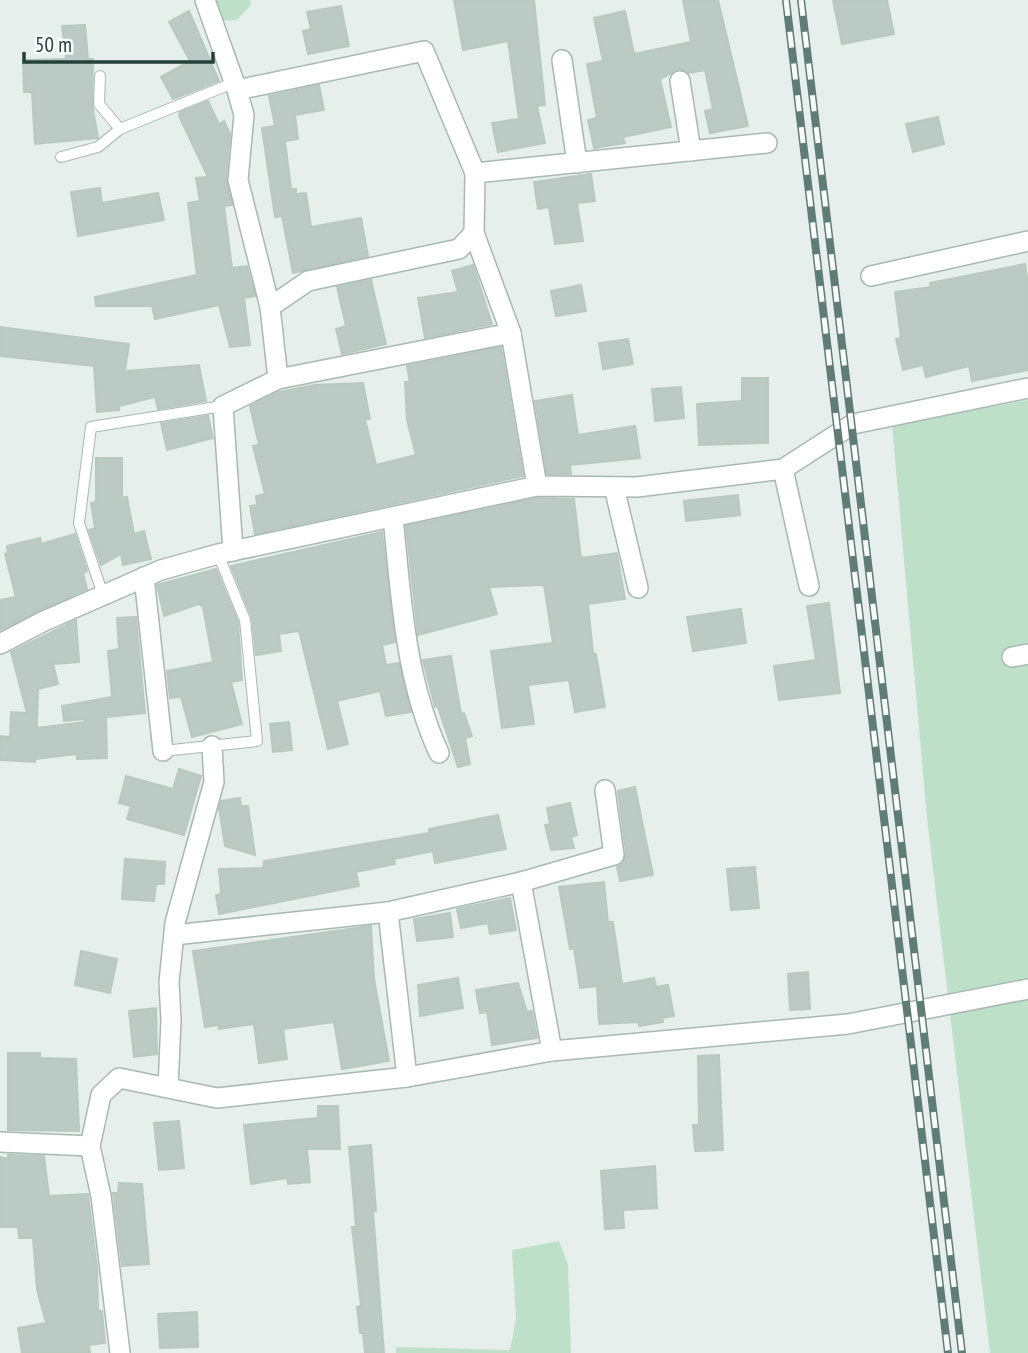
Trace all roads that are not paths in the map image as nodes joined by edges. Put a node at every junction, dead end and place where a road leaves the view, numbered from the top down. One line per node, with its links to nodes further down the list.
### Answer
1 (205, 0): 5 (street)
2 (562, 60): 10 (street)
3 (100, 76): 6 (lane)
4 (680, 82): 8 (street)
5 (235, 86): 6 (lane); 11 (street); 15 (street)
6 (120, 129): 9 (lane)
7 (767, 143): 8 (street)
8 (691, 151): 10 (street)
9 (61, 157)
10 (577, 163): 11 (street)
11 (475, 173): 12 (street)
12 (474, 233): 15 (street); 16 (street)
13 (1028, 241): 14 (street)
14 (871, 276)
15 (270, 307): 17 (street)
16 (511, 332): 17 (street); 21 (street)
17 (278, 379): 19 (street)
18 (1028, 388): 20 (street)
19 (223, 406): 24 (street); 28 (lane)
20 (783, 468): 22 (street); 26 (street)
21 (537, 485): 22 (street); 23 (street)
22 (614, 487): 27 (street)
23 (393, 517): 24 (street); 32 (street)
24 (226, 552): 25 (street); 30 (lane)
25 (144, 577): 28 (street); 31 (street)
26 (809, 586)
27 (638, 588)
28 (103, 595): 29 (street)
29 (0, 644)
30 (212, 746): 31 (lane); 36 (street)
31 (163, 751)
32 (439, 753)
33 (605, 790): 34 (street)
34 (521, 882): 35 (street); 38 (street)
35 (388, 912): 36 (street); 39 (street)
36 (174, 935): 40 (street)
37 (1028, 989): 38 (street)
38 (552, 1051): 39 (street)
39 (407, 1077): 40 (street)
40 (168, 1088): 42 (street)
41 (0, 1142): 42 (street)
42 (90, 1146): 43 (street)
43 (120, 1353)

